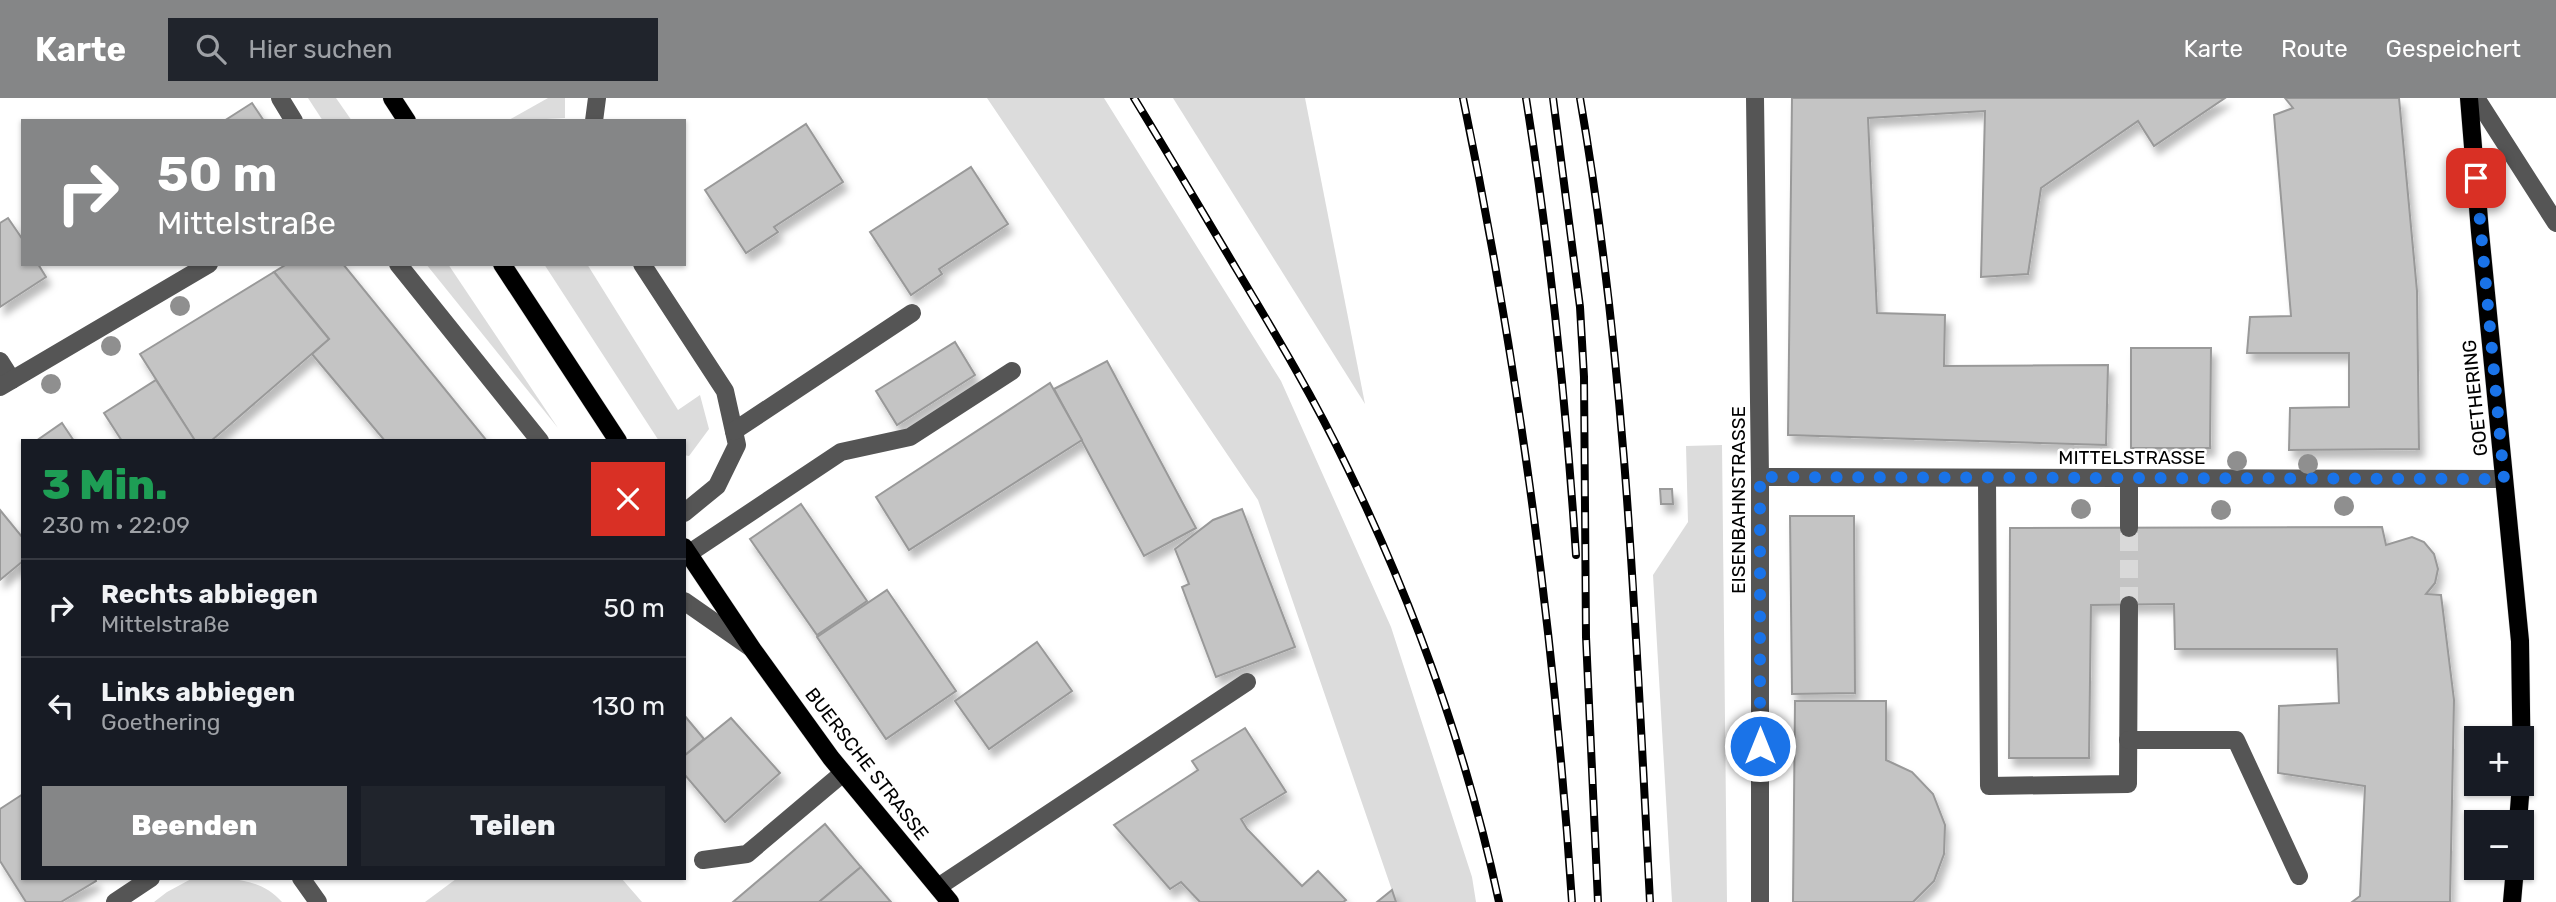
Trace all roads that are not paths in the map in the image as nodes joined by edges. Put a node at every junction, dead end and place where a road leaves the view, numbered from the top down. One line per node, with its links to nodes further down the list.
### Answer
1 (280, 98): 7 (street)
2 (392, 98): 8 (main road)
3 (597, 98): 9 (street)
4 (1755, 98): 22 (street, EISENBAHNSTRASSE)
5 (2469, 98): 25 (main road, GOETHERING)
6 (2476, 98): 10 (street)
7 (293, 119)
8 (406, 119)
9 (594, 119)
10 (2556, 223)
11 (206, 266): 18 (street)
12 (400, 266): 20 (street)
13 (503, 266): 21 (main road)
14 (643, 266): 19 (street)
15 (912, 313): 19 (street)
16 (0, 361): 18 (street)
17 (1012, 371): 28 (street)
18 (6, 383)
19 (734, 431): 26 (street)
20 (538, 439)
21 (617, 439)
22 (1760, 477): 24 (street, MITTELSTRASSE); 45 (street, EISENBAHNSTRASSE)
23 (2129, 478): 24 (street, MITTELSTRASSE); 25 (street, MITTELSTRASSE); 27 (street)
24 (1987, 479): 34 (street)
25 (2504, 479): 33 (main road, GOETHERING)
26 (686, 511)
27 (2129, 528)
28 (686, 551): 31 (main road, BUERSCHE STRASSE)
29 (686, 602): 31 (street, BUERSCHE STRASSE)
30 (2129, 605): 34 (street)
31 (753, 650): 35 (main road, BUERSCHE STRASSE)
32 (1247, 682): 41 (street)
33 (2521, 726)
34 (2128, 740): 37 (street)
35 (843, 773): 36 (street); 41 (main road, BUERSCHE STRASSE)
36 (703, 860)
37 (2299, 876)
38 (148, 880): 42 (street)
39 (302, 880): 43 (street)
40 (2514, 880): 46 (main road)
41 (938, 887): 44 (main road, BUERSCHE STRASSE)
42 (115, 902)
43 (318, 902)
44 (950, 902)
45 (1760, 902)
46 (2512, 902)

